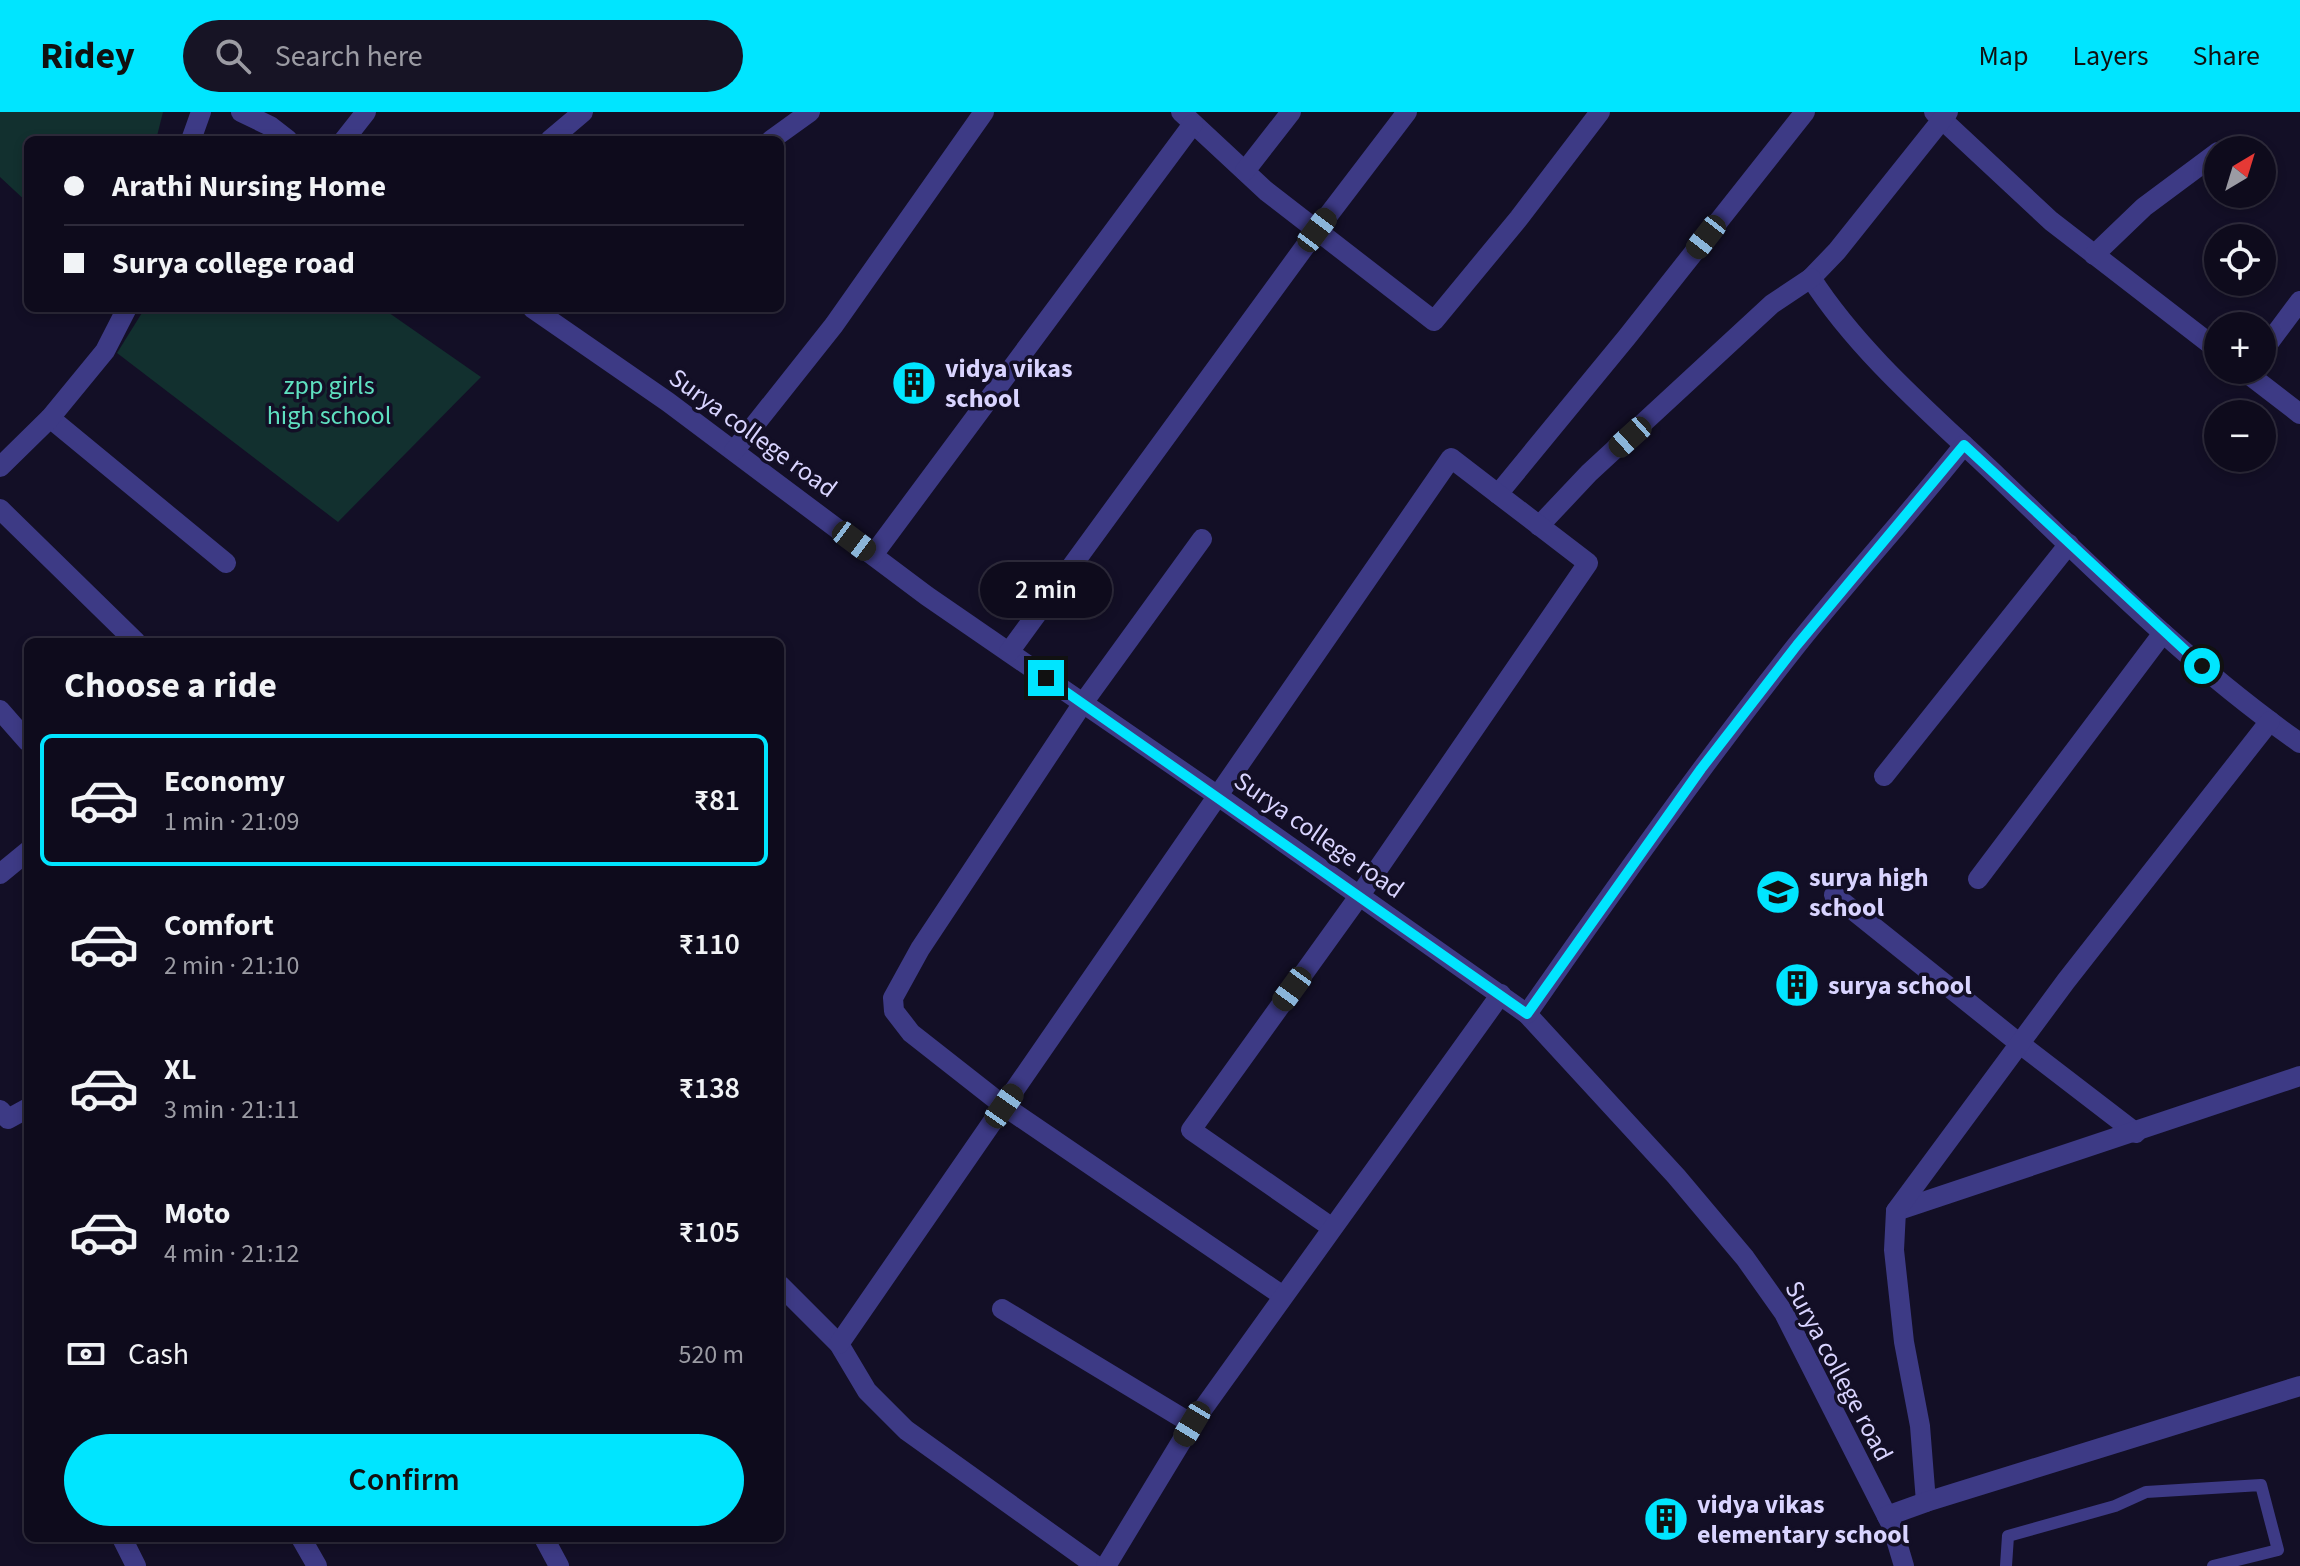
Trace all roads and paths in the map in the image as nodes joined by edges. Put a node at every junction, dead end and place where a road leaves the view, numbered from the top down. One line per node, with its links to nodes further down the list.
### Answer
1 (201, 112): 13 (street)
2 (241, 112): 14 (street)
3 (366, 112): 15 (street)
4 (583, 112): 16 (street)
5 (810, 112): 17 (street)
6 (984, 112): 32 (street)
7 (1291, 112): 19 (street)
8 (1407, 112): 20 (street)
9 (1600, 112): 20 (street)
10 (1805, 112): 34 (street)
11 (1941, 114): 21 (street); 22 (street)
12 (1187, 118): 19 (street); 39 (street)
13 (192, 136)
14 (283, 136)
15 (347, 136)
16 (555, 136)
17 (777, 136)
18 (2204, 163): 21 (street)
19 (1245, 171): 20 (street)
20 (1317, 230): 43 (street)
21 (2094, 255): 27 (street)
22 (1811, 278): 31 (street); 36 (street)
23 (2300, 301): 26 (street)
24 (125, 312): 30 (street)
25 (556, 314): 32 (street, Surya college road)
26 (2276, 333)
27 (2204, 339)
28 (2262, 384): 29 (street)
29 (2300, 414)
30 (50, 418): 33 (street); 40 (street)
31 (1964, 445): 38 (street); 57 (street)
32 (734, 451): 39 (street, Surya college road)
33 (0, 467)
34 (1498, 494): 36 (street); 50 (street)
35 (0, 509): 42 (street)
36 (1539, 526): 54 (street)
37 (1202, 539): 44 (street)
38 (2069, 544): 41 (street); 49 (street)
39 (873, 555): 43 (street, Surya college road)
40 (226, 563)
41 (2163, 633): 46 (street); 53 (street)
42 (132, 638)
43 (1009, 652): 44 (street, Surya college road)
44 (1083, 703): 50 (street, Surya college road); 60 (street)
45 (0, 710): 47 (street)
46 (2270, 721): 48 (street); 58 (street)
47 (24, 737)
48 (2300, 743)
49 (1884, 776)
50 (1218, 796): 54 (street, Surya college road); 60 (street)
51 (24, 854): 52 (street)
52 (0, 874)
53 (1978, 879)
54 (1360, 895): 56 (street, Surya college road); 65 (street)
55 (1834, 895): 58 (street)
56 (1501, 994): 57 (street, Surya college road); 65 (street)
57 (1527, 1014): 73 (street, Surya college road)
58 (2020, 1044): 63 (street); 64 (street)
59 (2300, 1076): 63 (street)
60 (1004, 1106): 67 (street); 69 (street)
61 (0, 1110): 62 (street)
62 (24, 1110)
63 (2136, 1133): 64 (street)
64 (1896, 1211): 72 (street)
65 (1331, 1227): 67 (street)
66 (784, 1289): 69 (street)
67 (1283, 1296): 71 (street)
68 (1002, 1309): 71 (street)
69 (839, 1344): 80 (street)
70 (2300, 1386): 72 (street)
71 (1192, 1424): 81 (street)
72 (1926, 1502): 73 (street)
73 (1887, 1516): 82 (street, Surya college road)
74 (124, 1542): 77 (street)
75 (303, 1542): 78 (street)
76 (546, 1542): 79 (street)
77 (136, 1566)
78 (317, 1566)
79 (559, 1566)
80 (1096, 1566)
81 (1106, 1566)
82 (1904, 1566)
83 (2006, 1566): 84 (lane)
84 (2213, 1566)

